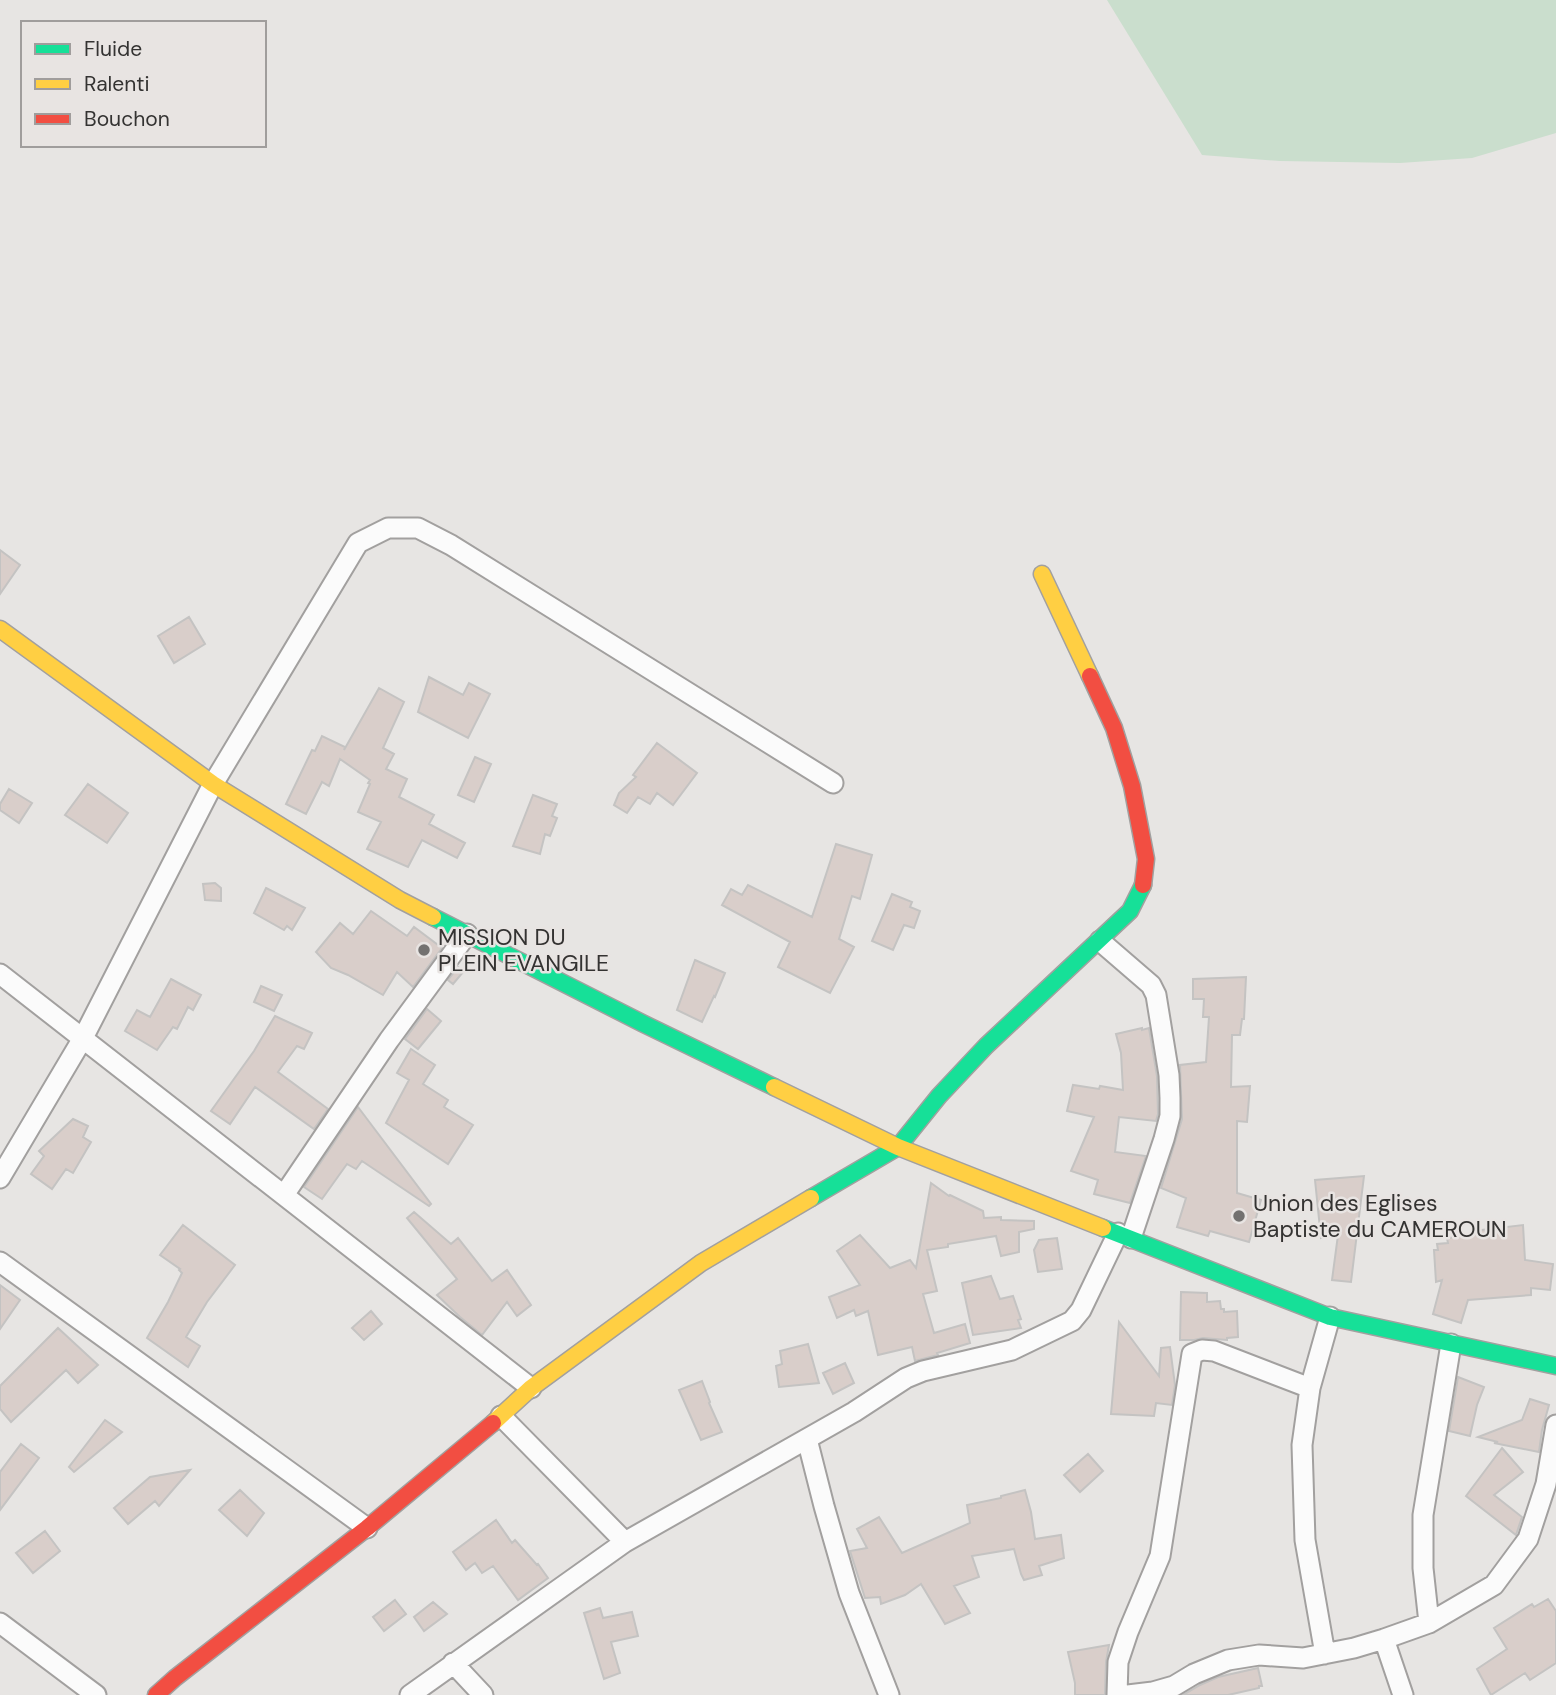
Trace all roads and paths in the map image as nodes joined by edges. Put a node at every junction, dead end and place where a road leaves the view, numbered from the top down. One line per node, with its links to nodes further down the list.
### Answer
1 (1042, 574): 6 (street)
2 (0, 629): 4 (street)
3 (833, 783): 4 (street)
4 (214, 784): 5 (street); 8 (street)
5 (467, 934): 9 (street); 11 (street)
6 (1100, 941): 9 (street); 12 (street)
7 (0, 974): 8 (street)
8 (83, 1038): 10 (street); 11 (street)
9 (898, 1147): 12 (street); 17 (street)
10 (0, 1178)
11 (284, 1195): 17 (street)
12 (1125, 1236): 14 (street); 21 (street)
13 (0, 1262): 22 (street)
14 (1330, 1317): 15 (street); 18 (street)
15 (1451, 1344): 16 (street); 25 (street)
16 (1556, 1366)
17 (531, 1388): 19 (street)
18 (1310, 1388): 27 (street); 34 (street)
19 (501, 1416): 22 (street); 23 (street)
20 (1556, 1425): 25 (street)
21 (807, 1439): 23 (street); 33 (street)
22 (368, 1528): 30 (street)
23 (625, 1542): 28 (street)
24 (0, 1623): 29 (street)
25 (1429, 1623): 26 (street)
26 (1384, 1639): 27 (street); 36 (street)
27 (1325, 1654): 35 (street)
28 (453, 1663): 31 (street); 32 (street)
29 (96, 1695)
30 (156, 1695)
31 (410, 1695)
32 (483, 1695)
33 (889, 1695)
34 (1117, 1695)
35 (1128, 1695)
36 (1403, 1695)

